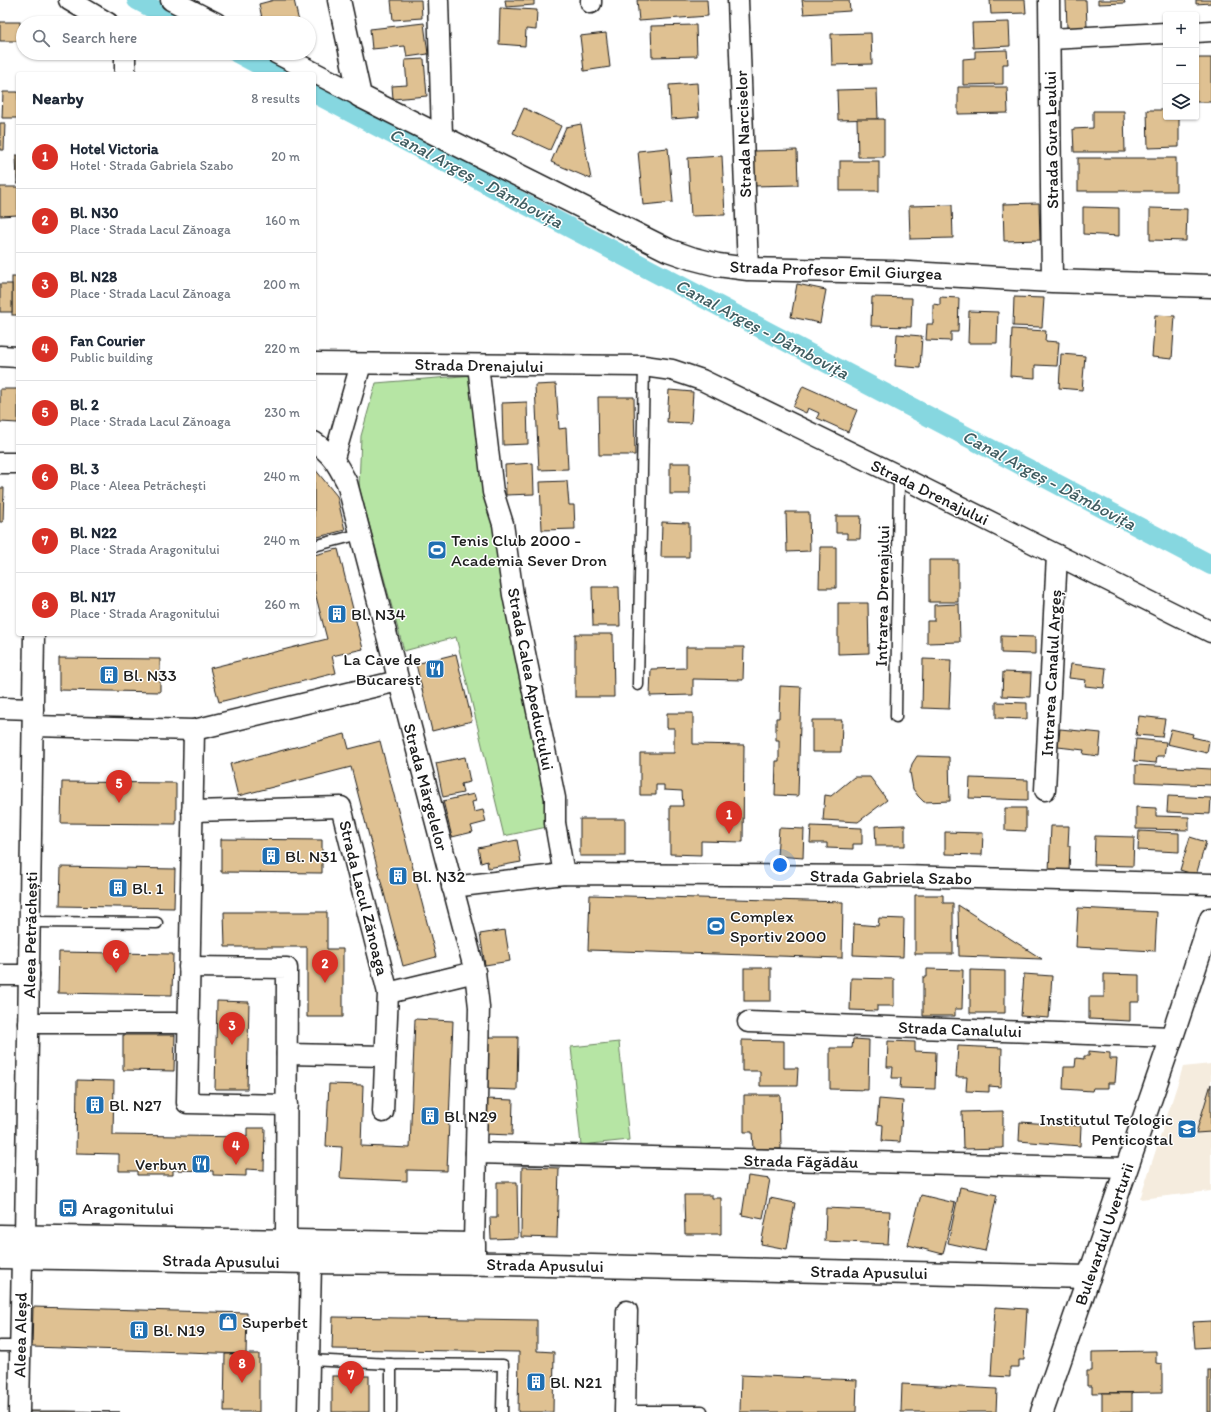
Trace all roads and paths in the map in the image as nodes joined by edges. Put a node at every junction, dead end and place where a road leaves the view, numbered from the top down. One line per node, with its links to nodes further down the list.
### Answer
1 (69, 0): 7 (street)
2 (170, 0): 8 (street)
3 (339, 0): 18 (main road)
4 (438, 0): 19 (street)
5 (738, 0): 20 (street, Strada Narciselor)
6 (1049, 0): 12 (street, Strada Gura Leului)
7 (96, 16)
8 (202, 16)
9 (1211, 31): 10 (street)
10 (1199, 32)
11 (1163, 33): 12 (street)
12 (1050, 39): 21 (street, Strada Gura Leului)
13 (125, 60): 15 (street)
14 (290, 60): 16 (street)
15 (125, 72)
16 (313, 72)
17 (316, 73): 18 (street)
18 (360, 96): 19 (main road, Strada Profesor Emil Giurgea)
19 (442, 136): 20 (main road, Strada Profesor Emil Giurgea)
20 (748, 269): 21 (main road, Strada Profesor Emil Giurgea)
21 (1052, 280): 22 (main road, Strada Profesor Emil Giurgea)
22 (1211, 286)
23 (0, 356): 24 (street)
24 (16, 357)
25 (316, 363): 26 (street, Strada Drenajului)
26 (361, 364): 27 (street, Strada Drenajului); 30 (street)
27 (478, 365): 28 (street, Strada Drenajului); 47 (street, Strada Calea Apeductului)
28 (644, 366): 33 (street, Strada Drenajului); 40 (lane)
29 (316, 443): 30 (street, Strada Mărgelelor)
30 (334, 458): 34 (street, Strada Mărgelelor)
31 (0, 463): 32 (street)
32 (16, 463)
33 (900, 476): 36 (street, Strada Drenajului); 43 (lane, Intrarea Drenajului)
34 (360, 534): 35 (lane); 39 (street, Strada Mărgelelor)
35 (316, 545)
36 (1058, 556): 37 (street, Strada Drenajului); 45 (street, Intrarea Canalul Argeș)
37 (1211, 632)
38 (34, 636): 42 (street, Aleea Petrăchești)
39 (398, 681): 44 (street); 49 (street, Strada Mărgelelor)
40 (638, 685)
41 (0, 708): 42 (street)
42 (33, 717): 44 (street); 51 (street, Aleea Petrăchești)
43 (896, 717)
44 (194, 730): 46 (street)
45 (1045, 790)
46 (192, 811): 53 (street); 57 (street, Strada Lacul Zănoaga)
47 (564, 874): 48 (street, Strada Gabriela Szabo); 49 (street, Strada Gabriela Szabo)
48 (1211, 884)
49 (452, 887): 54 (street, Strada Mărgelelor)
50 (1211, 919): 61 (main road, Bulevardul Uverturii)
51 (30, 922): 52 (lane); 56 (street, Aleea Petrăchești)
52 (157, 923)
53 (189, 967): 60 (street); 62 (street)
54 (475, 972): 57 (street, Strada Lacul Zănoaga); 66 (street, Strada Mărgelelor)
55 (0, 975): 56 (street)
56 (29, 975): 59 (street, Aleea Petrăchești)
57 (388, 993): 63 (street, Strada Lacul Zănoaga)
58 (748, 1022): 61 (street, Strada Canalului)
59 (28, 1023): 60 (street); 70 (street, Aleea Petrăchești)
60 (188, 1023): 64 (street)
61 (1172, 1037): 67 (main road, Bulevardul Uverturii)
62 (287, 1054): 63 (street); 64 (street)
63 (385, 1056): 65 (street, Strada Lacul Zănoaga)
64 (287, 1105): 69 (street)
65 (383, 1112)
66 (476, 1153): 67 (street, Strada Făgădău); 71 (street, Strada Mărgelelor)
67 (1127, 1168): 74 (main road, Bulevardul Uverturii)
68 (0, 1236): 70 (main road, Strada Apusului)
69 (286, 1240): 70 (main road, Strada Apusului); 71 (main road, Strada Apusului); 73 (main road)
70 (24, 1247): 72 (main road, Strada Apusului); 73 (main road, Strada Apusului); 77 (street, Aleea Aleșd)
71 (474, 1254): 73 (main road, Strada Apusului); 74 (main road, Strada Apusului)
72 (0, 1257)
73 (311, 1262): 78 (street)
74 (1089, 1277): 87 (main road, Bulevardul Uverturii)
75 (627, 1311): 85 (street)
76 (0, 1346): 77 (lane)
77 (20, 1346): 81 (street, Aleea Aleșd)
78 (310, 1360): 79 (lane); 82 (street)
79 (391, 1364): 83 (lane); 84 (lane)
80 (702, 1411): 86 (lane)
81 (18, 1412)
82 (308, 1412)
83 (391, 1412)
84 (502, 1412)
85 (626, 1412): 86 (lane)
86 (662, 1412)
87 (1042, 1412)

